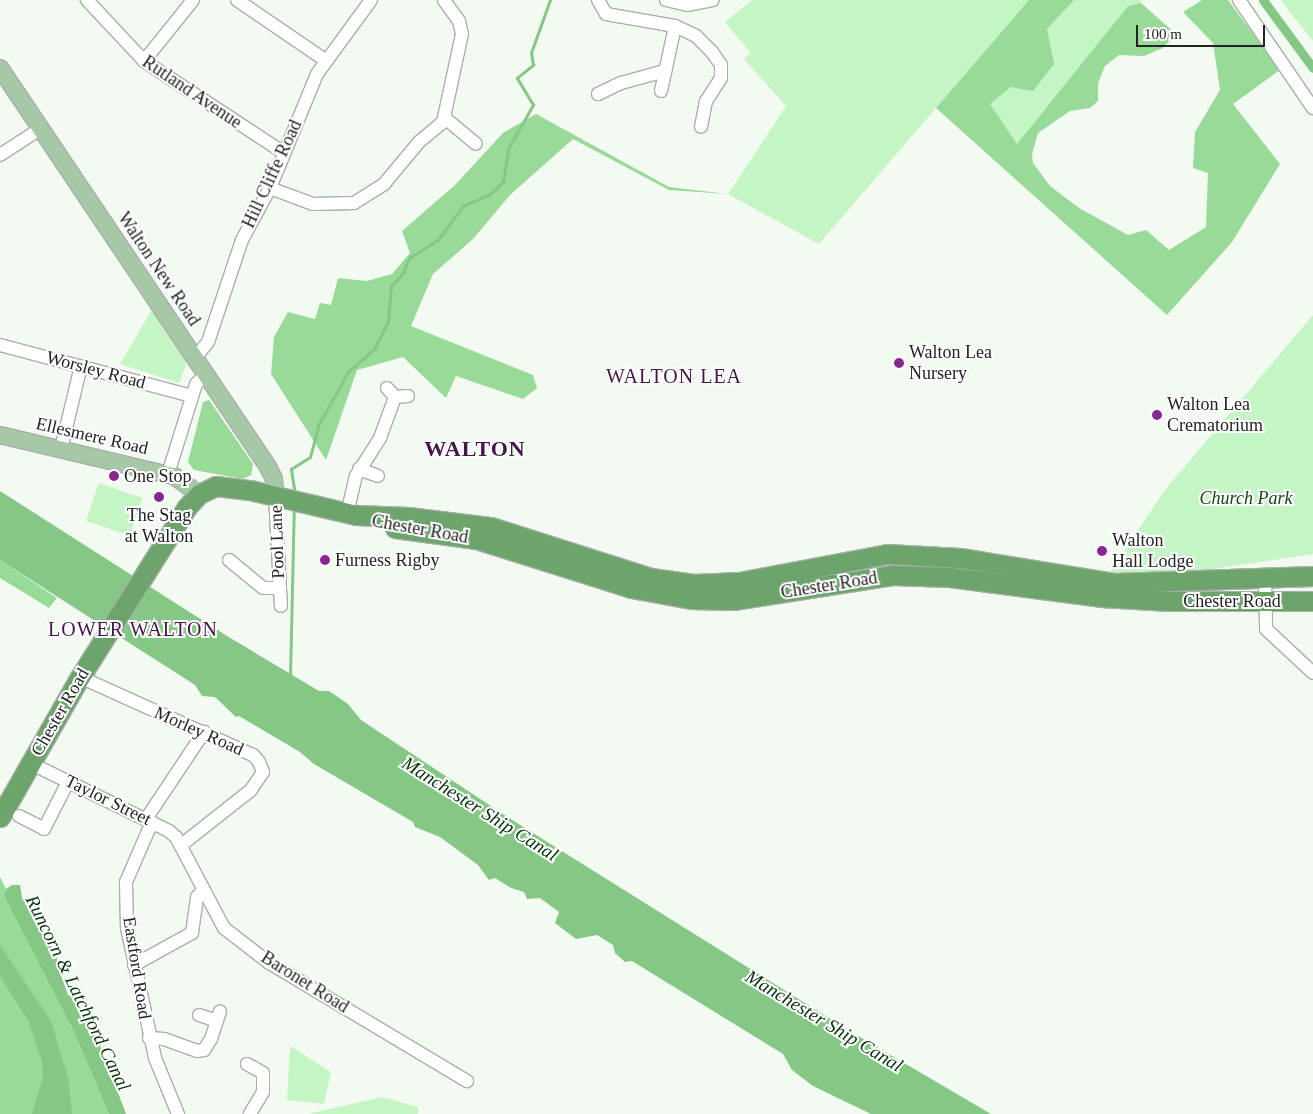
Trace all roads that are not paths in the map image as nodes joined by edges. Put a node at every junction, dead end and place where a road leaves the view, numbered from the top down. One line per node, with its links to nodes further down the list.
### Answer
1 (87, 0): 12 (street, Rutland Avenue)
2 (193, 0): 12 (street)
3 (237, 0): 11 (street)
4 (371, 0): 11 (street, Hill Cliffe Road)
5 (444, 0): 18 (street)
6 (598, 0): 10 (street)
7 (666, 0): 8 (street)
8 (712, 0)
9 (1239, 0): 17 (street)
10 (675, 26): 14 (street); 19 (street)
11 (325, 60): 22 (street, Hill Cliffe Road)
12 (144, 62): 22 (street, Rutland Avenue)
13 (0, 68): 20 (main road, Walton New Road)
14 (665, 72): 15 (street); 16 (street)
15 (660, 91)
16 (598, 94)
17 (1313, 108)
18 (445, 118): 21 (street); 24 (street)
19 (701, 127)
20 (40, 129): 23 (street); 26 (main road, Walton New Road)
21 (476, 144)
22 (284, 153): 24 (street, Hill Cliffe Road)
23 (0, 155)
24 (270, 188): 26 (street, Hill Cliffe Road)
25 (0, 345): 27 (street, Worsley Road)
26 (195, 358): 28 (main road, Walton New Road)
27 (81, 366): 29 (street, Worsley Road); 32 (street)
28 (206, 374): 29 (street); 37 (main road, Walton New Road)
29 (192, 396): 34 (street)
30 (408, 396): 33 (street)
31 (0, 435): 32 (main road, Ellesmere Road)
32 (61, 449): 34 (main road, Ellesmere Road)
33 (359, 470): 35 (street); 38 (street)
34 (168, 474): 36 (main road, Ellesmere Road)
35 (378, 476)
36 (199, 494): 37 (highway, Chester Road); 46 (highway, Chester Road)
37 (279, 497): 38 (highway, Chester Road); 42 (street, Pool Lane)
38 (351, 515): 40 (highway, Chester Road); 44 (highway, Chester Road)
39 (228, 560): 42 (street, Pool Lane)
40 (1265, 575): 41 (highway, Chester Road); 44 (street)
41 (1313, 576)
42 (279, 588): 45 (street, Pool Lane)
43 (1313, 601): 44 (highway, Chester Road)
44 (1265, 602): 47 (street)
45 (281, 606)
46 (84, 671): 48 (street, Morley Road); 49 (highway, Chester Road)
47 (1313, 673)
48 (204, 732): 53 (street, Eastford Road); 54 (street, Morley Road)
49 (30, 763): 50 (street, Taylor Street); 51 (highway, Chester Road)
50 (69, 780): 52 (street); 53 (street, Taylor Street)
51 (5, 797): 52 (highway, Chester Road)
52 (9, 816)
53 (149, 820): 54 (street, Taylor Street); 56 (street, Eastford Road)
54 (180, 846): 55 (street, Baronet Road)
55 (203, 891): 56 (street); 60 (street, Baronet Road)
56 (134, 965): 58 (street, Eastford Road)
57 (199, 1015): 58 (street)
58 (149, 1038): 61 (street, Eastford Road)
59 (247, 1064): 62 (street)
60 (467, 1081)
61 (178, 1114)
62 (250, 1114)

